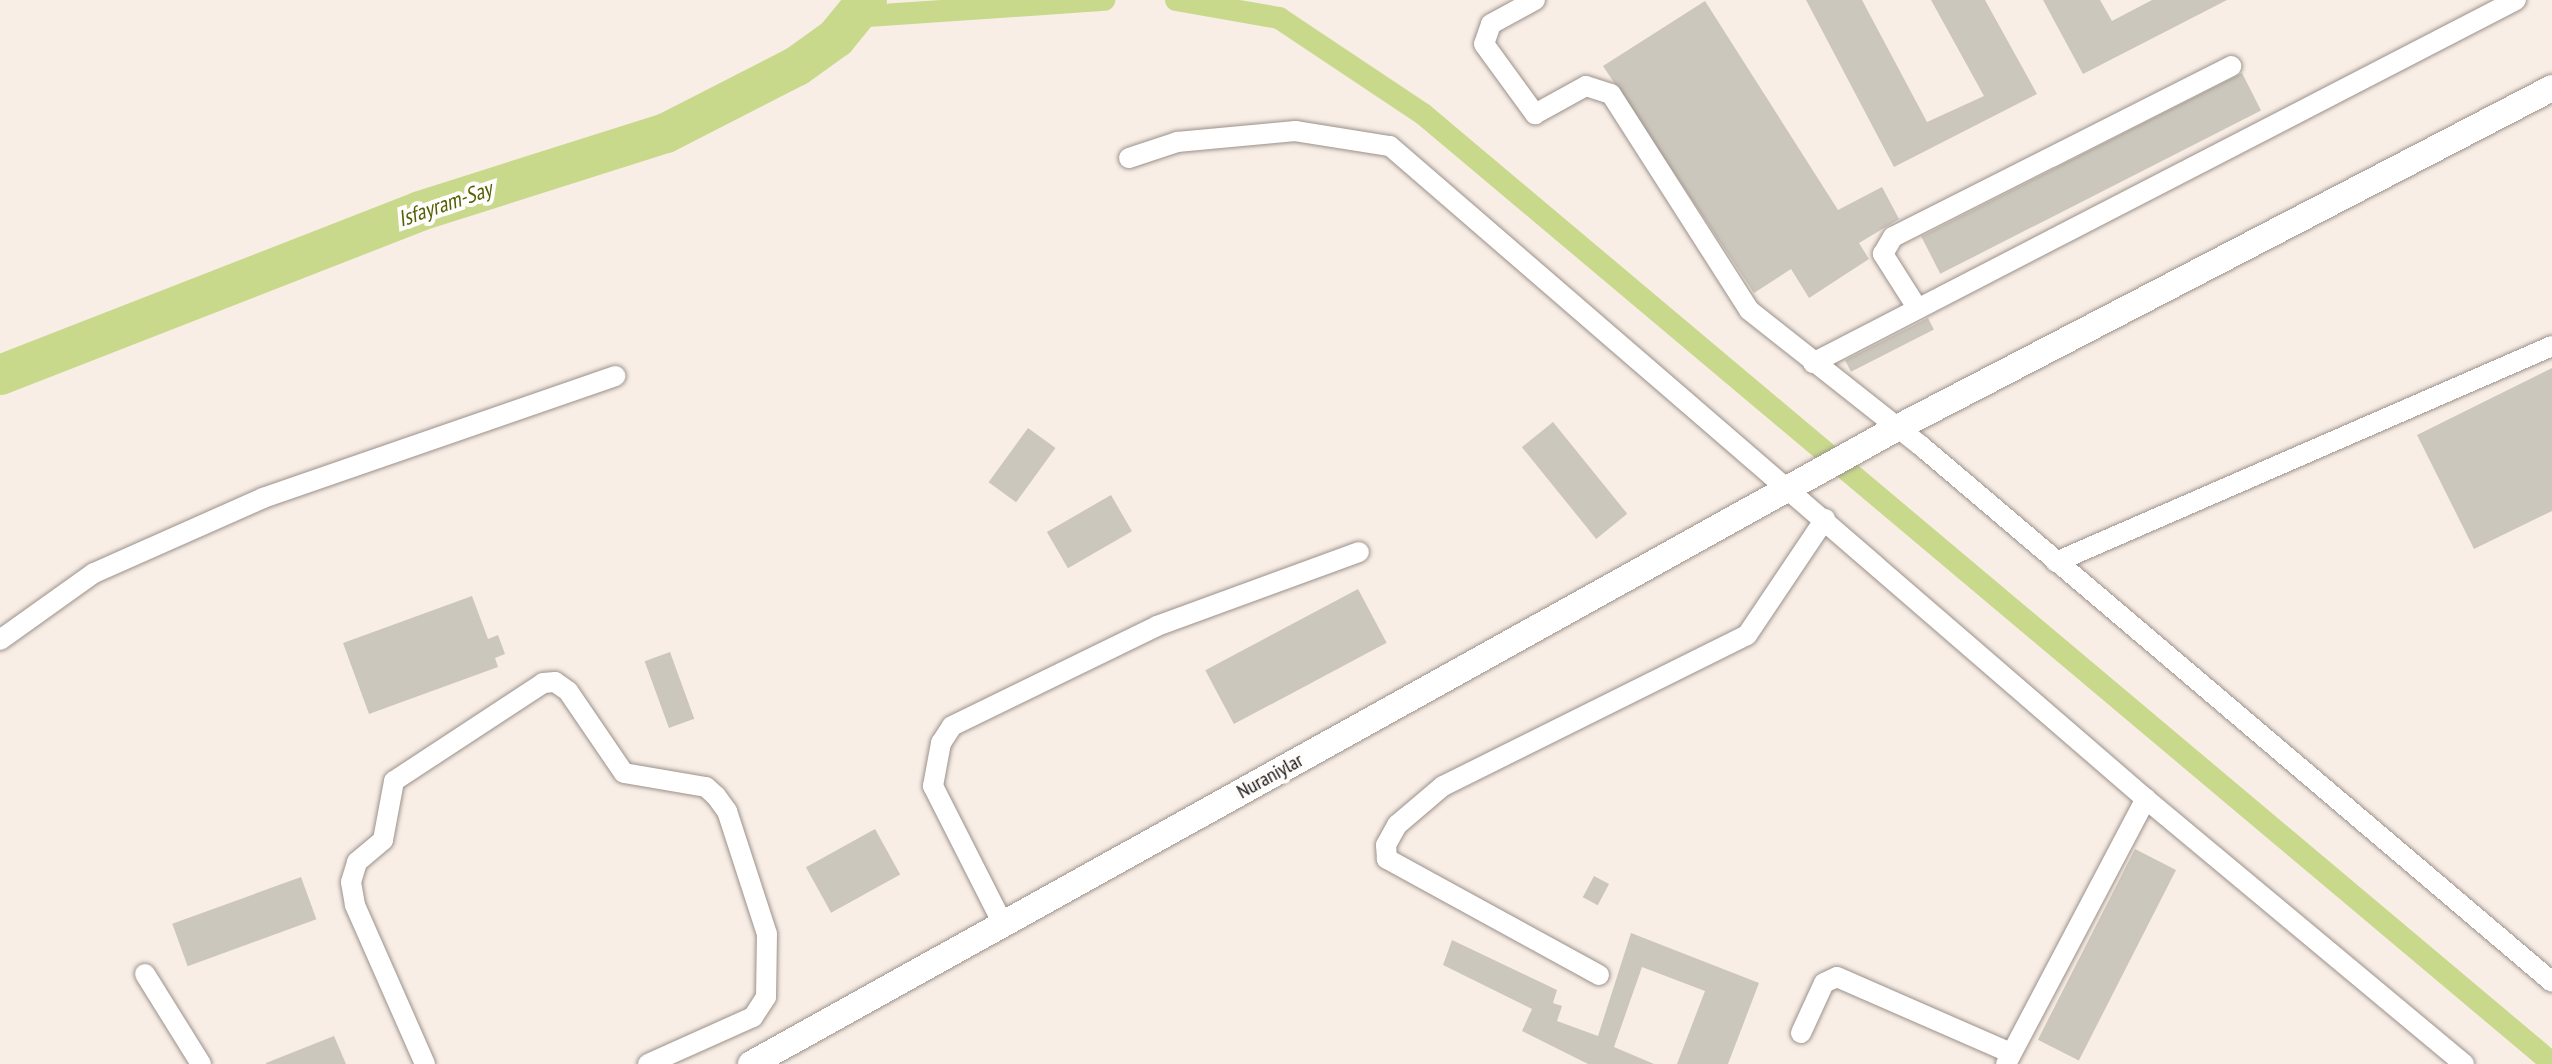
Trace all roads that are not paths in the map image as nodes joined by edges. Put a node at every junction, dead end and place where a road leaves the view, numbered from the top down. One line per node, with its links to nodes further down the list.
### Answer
1 (1535, 0): 8 (street)
2 (2516, 0): 6 (street)
3 (2231, 66): 6 (street)
4 (2552, 88): 10 (main road, Nuraniylar)
5 (1129, 158): 11 (street)
6 (1916, 306): 8 (street)
7 (2552, 346): 14 (street)
8 (1813, 363): 10 (street)
9 (616, 376): 15 (street)
10 (1897, 428): 11 (main road, Nuraniylar); 14 (street)
11 (1789, 488): 12 (street); 17 (main road, Nuraniylar)
12 (1825, 519): 16 (street); 19 (street)
13 (1359, 552): 17 (street)
14 (2056, 562): 20 (street)
15 (0, 640)
16 (2146, 799): 22 (street); 27 (street)
17 (1003, 924): 26 (main road, Nuraniylar)
18 (145, 974): 23 (street)
19 (1599, 975)
20 (2552, 982)
21 (1801, 1033): 22 (street)
22 (2009, 1059)
23 (201, 1064)
24 (425, 1064): 25 (street)
25 (648, 1064)
26 (751, 1064)
27 (2464, 1064)

